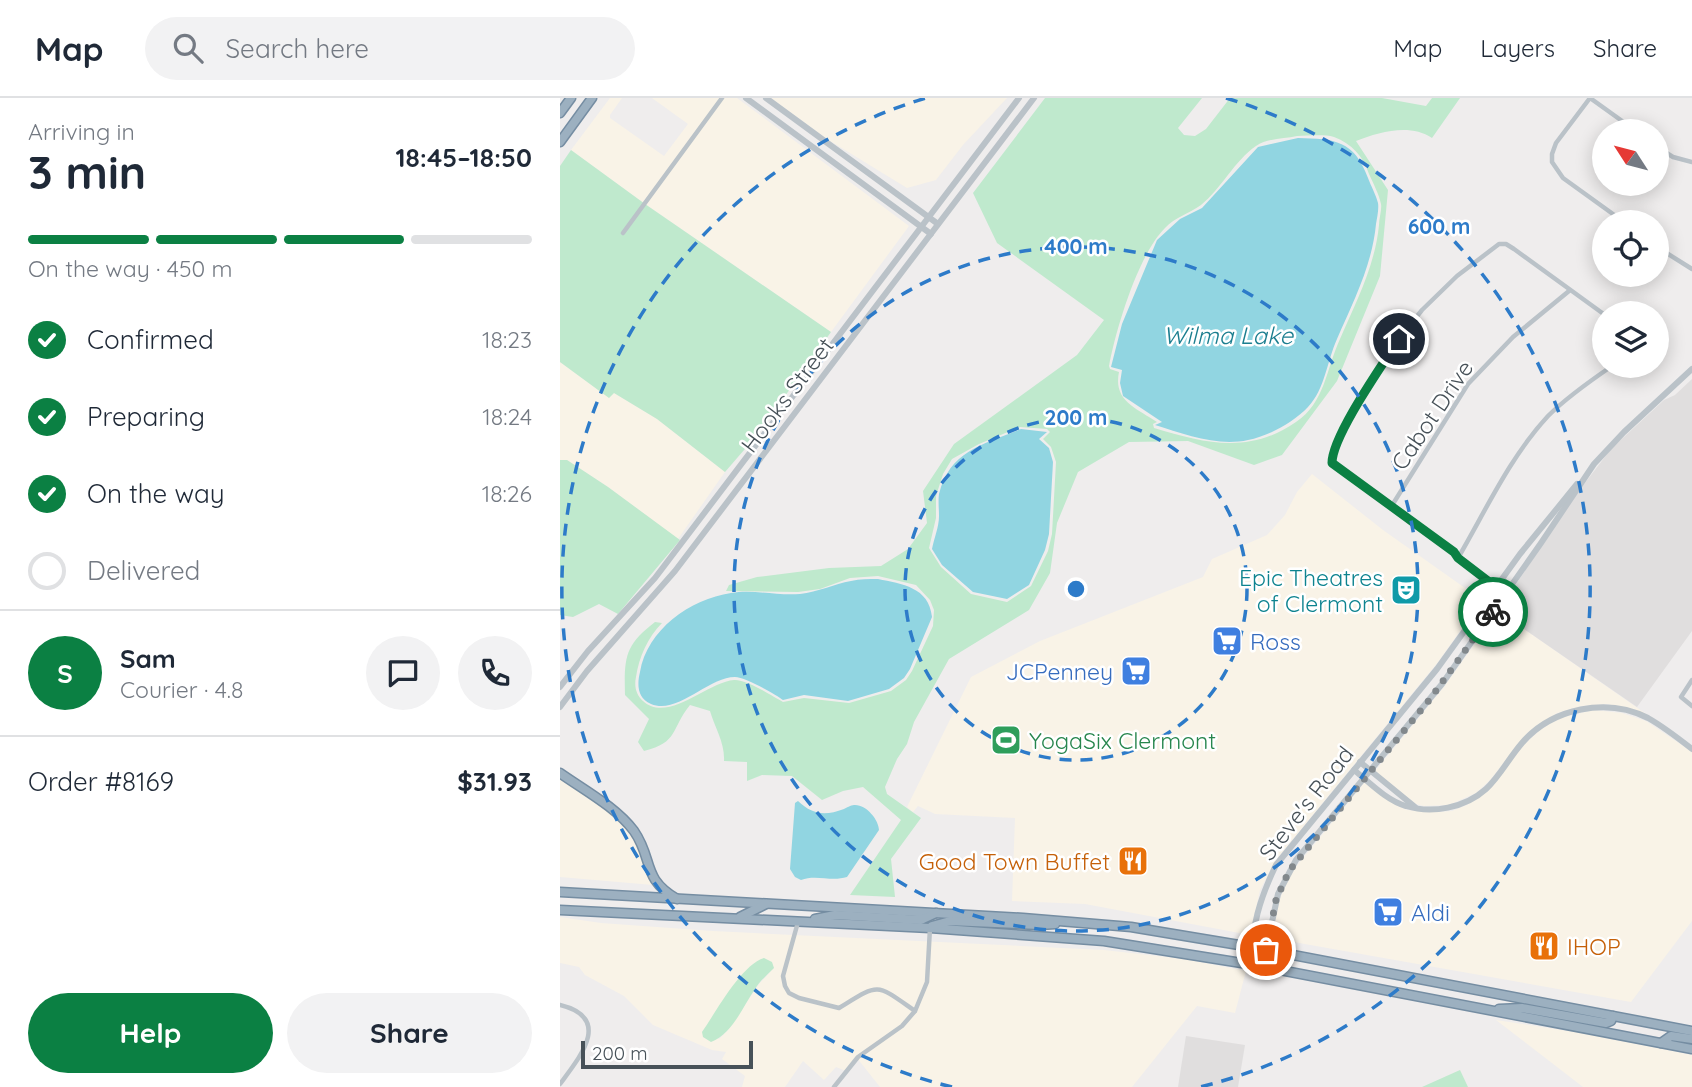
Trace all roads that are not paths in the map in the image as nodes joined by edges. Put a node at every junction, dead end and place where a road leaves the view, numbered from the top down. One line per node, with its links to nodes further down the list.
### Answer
1 (571, 98): 9 (highway)
2 (592, 98): 11 (highway)
3 (722, 98): 20 (street)
4 (746, 98): 13 (street)
5 (766, 98): 12 (street)
6 (1019, 98): 17 (street, Hooks Street)
7 (1034, 98): 18 (street, Hooks Street)
8 (1590, 98): 10 (street); 16 (street)
9 (560, 113)
10 (1619, 119)
11 (560, 142)
12 (826, 142): 13 (street); 17 (street)
13 (819, 151): 19 (street)
14 (1670, 155): 15 (street)
15 (1692, 162)
16 (1607, 210)
17 (928, 217): 18 (street); 19 (street, Hooks Street)
18 (938, 224): 21 (street, Hooks Street)
19 (921, 226): 21 (street); 28 (street, Hooks Street)
20 (623, 233)
21 (931, 234): 29 (street, Hooks Street)
22 (1669, 255): 23 (street)
23 (1692, 269)
24 (1569, 291): 25 (street); 31 (street, Cabot Drive); 31 (street)
25 (1592, 306)
26 (1692, 369): 30 (street, Steve's Road)
27 (1595, 378): 32 (street)
28 (800, 388): 29 (street); 36 (street, Hooks Street)
29 (809, 395): 38 (street, Hooks Street)
30 (1581, 482): 33 (street, Steve's Road); 34 (street, Steve's Road)
31 (1391, 507): 32 (street)
32 (1458, 558): 33 (street)
33 (1496, 588): 34 (street); 40 (street, Steve's Road)
34 (1505, 594): 42 (street, Steve's Road)
35 (1692, 680): 37 (street)
36 (560, 687)
37 (1692, 706)
38 (560, 707)
39 (1692, 749): 45 (street)
40 (1360, 762): 41 (street, Steve's Road); 42 (street)
41 (1354, 769): 44 (street); 55 (street, Steve's Road)
42 (1370, 771): 44 (street, Steve's Road); 45 (street)
43 (560, 773): 47 (highway)
44 (1364, 778): 45 (street); 56 (street, Steve's Road)
45 (1415, 807)
46 (560, 892): 47 (highway)
47 (680, 900): 48 (highway)
48 (765, 904): 50 (highway); 51 (highway)
49 (560, 910): 51 (highway)
50 (936, 913): 52 (highway); 53 (highway)
51 (736, 918): 52 (highway)
52 (800, 921): 54 (highway); 60 (street)
53 (1075, 921): 54 (highway); 55 (highway)
54 (930, 928): 57 (highway); 60 (street)
55 (1251, 947): 56 (highway); 57 (street, Steve's Road)
56 (1266, 950): 57 (street, Steve's Road); 61 (highway)
57 (1254, 965): 59 (highway)
58 (560, 1005): 66 (street)
59 (1482, 1009): 61 (highway); 64 (highway)
60 (915, 1010): 67 (street)
61 (1613, 1016): 62 (highway)
62 (1692, 1031)
63 (1692, 1039): 64 (highway)
64 (1661, 1043): 65 (highway)
65 (1692, 1049)
66 (560, 1084)
67 (834, 1087)

